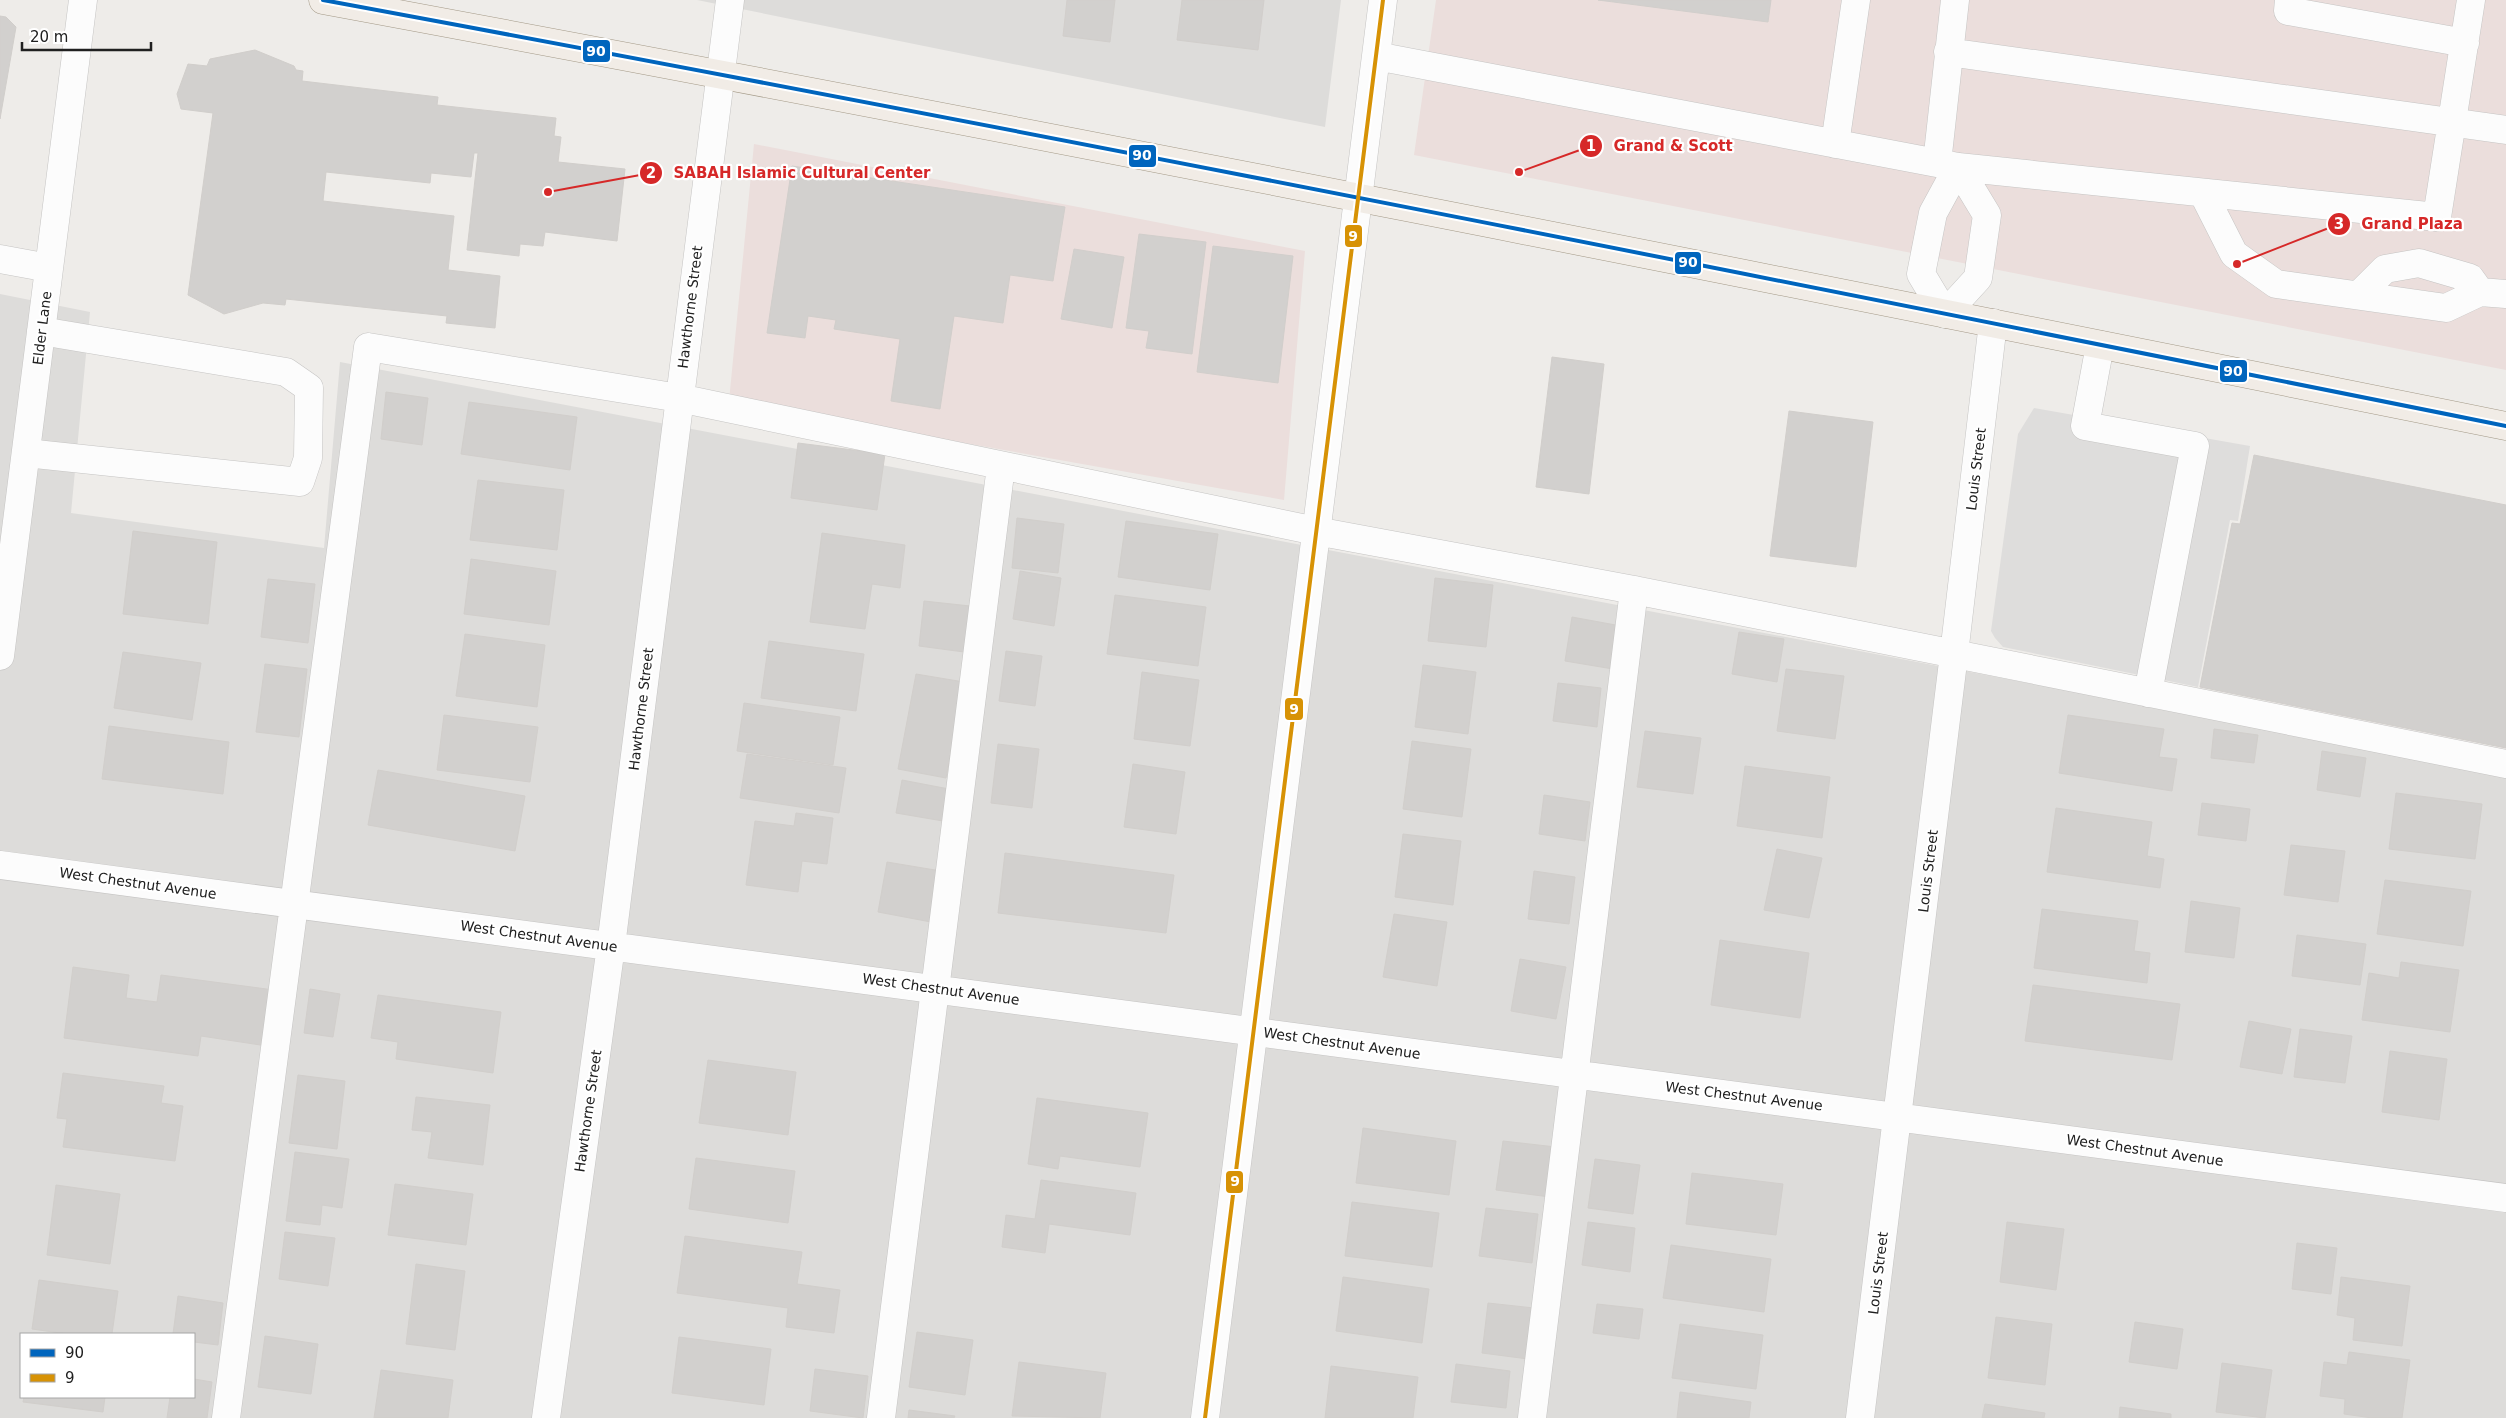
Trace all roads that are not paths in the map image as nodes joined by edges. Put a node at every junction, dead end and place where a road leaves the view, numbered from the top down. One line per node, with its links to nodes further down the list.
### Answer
1 (83, 0): 20 (street, Elder Lane)
2 (324, 0): 12 (main road)
3 (730, 0): 12 (street, Hawthorne Street)
4 (1383, 0): 11 (street)
5 (1856, 0): 15 (street)
6 (1955, 0): 10 (street)
7 (2289, 0): 9 (street)
8 (2471, 0): 9 (street)
9 (2465, 43): 13 (street)
10 (1948, 52): 13 (street); 16 (street)
11 (1376, 56): 15 (street); 18 (street)
12 (720, 73): 18 (main road); 27 (street, Hawthorne Street)
13 (2453, 122): 14 (street); 17 (street)
14 (2506, 130)
15 (1835, 144): 16 (street)
16 (1947, 165): 17 (street); 23 (street); 23 (street)
17 (2203, 192): 22 (street)
18 (1358, 197): 23 (main road); 31 (street)
19 (0, 259): 20 (street)
20 (49, 268): 25 (street, Elder Lane)
21 (2493, 293): 22 (street); 22 (street)
22 (2360, 294)
23 (1945, 314): 24 (main road)
24 (1993, 323): 26 (main road); 33 (street, Louis Street)
25 (41, 331): 29 (street, Elder Lane); 29 (street)
26 (2100, 345): 28 (main road); 35 (street)
27 (679, 398): 30 (street); 38 (street); 39 (street, Hawthorne Street)
28 (2506, 426)
29 (26, 454): 34 (street, Elder Lane)
30 (1001, 466): 31 (street); 40 (street)
31 (1316, 531): 32 (street); 41 (street)
32 (1634, 590): 33 (street); 42 (street)
33 (1954, 654): 35 (street); 43 (street, Louis Street)
34 (0, 656)
35 (2148, 693): 36 (street)
36 (2506, 764)
37 (0, 864): 38 (street, West Chestnut Avenue)
38 (294, 904): 39 (street, West Chestnut Avenue); 45 (street)
39 (611, 946): 40 (street, West Chestnut Avenue); 46 (street, Hawthorne Street)
40 (935, 989): 41 (street, West Chestnut Avenue); 47 (street)
41 (1254, 1031): 42 (street, West Chestnut Avenue); 48 (street)
42 (1575, 1074): 43 (street, West Chestnut Avenue); 49 (street)
43 (1897, 1116): 44 (street, West Chestnut Avenue); 50 (street, Louis Street)
44 (2506, 1198)
45 (226, 1418)
46 (546, 1418)
47 (881, 1418)
48 (1205, 1418)
49 (1532, 1418)
50 (1860, 1418)

